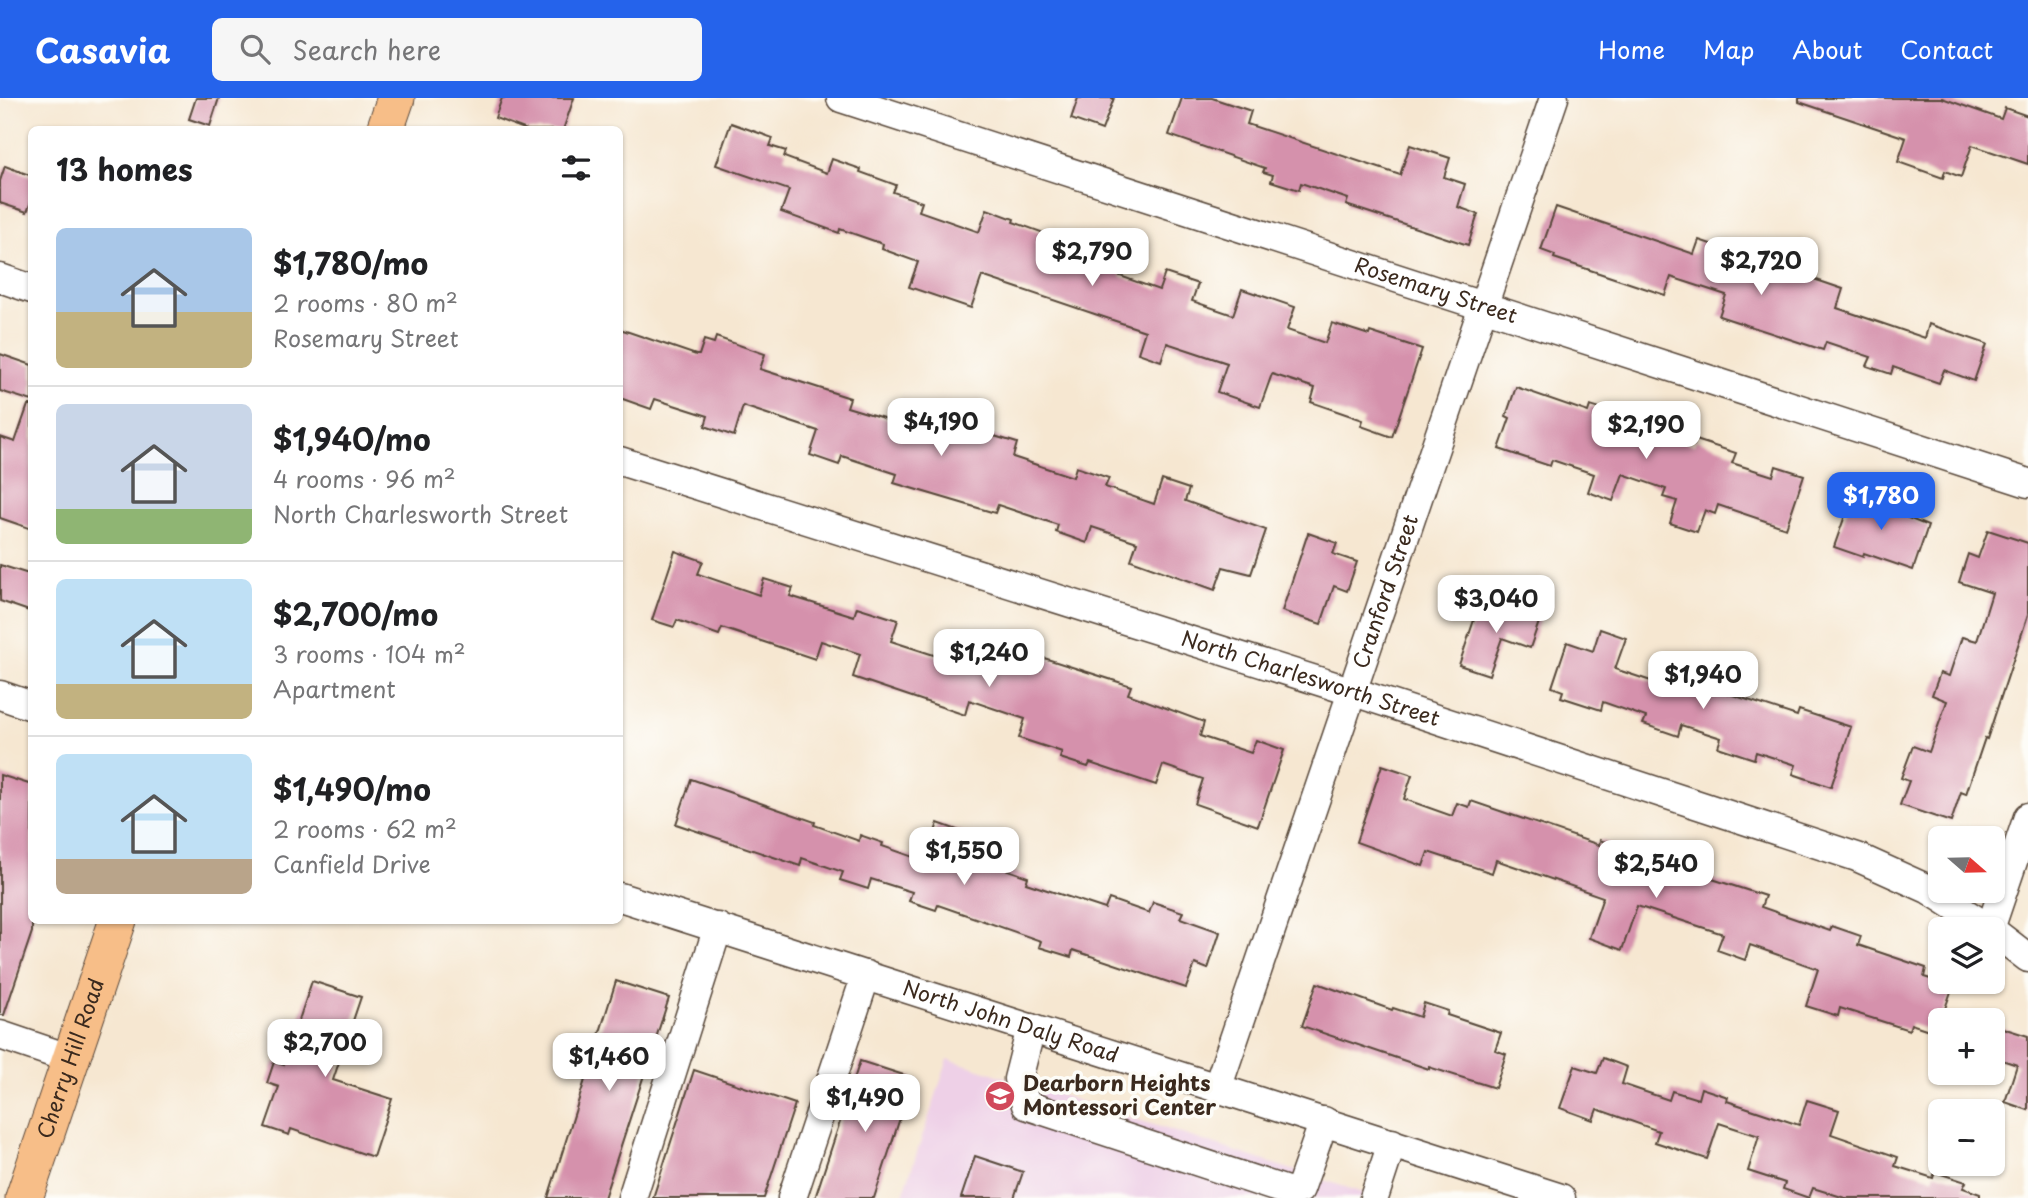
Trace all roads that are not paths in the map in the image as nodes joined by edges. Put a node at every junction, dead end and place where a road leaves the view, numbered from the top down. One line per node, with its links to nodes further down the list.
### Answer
1 (396, 98): 4 (main road)
2 (841, 98): 7 (street, Rosemary Street)
3 (1554, 98): 7 (street, Cranford Street)
4 (386, 126)
5 (0, 278): 6 (street)
6 (28, 288)
7 (1483, 305): 9 (street, Rosemary Street); 10 (street, Cranford Street)
8 (623, 462): 10 (street, North Charlesworth Street)
9 (2028, 483)
10 (1352, 692): 15 (street, North Charlesworth Street); 25 (street, Cranford Street)
11 (0, 695): 12 (street)
12 (28, 704)
13 (2028, 817): 16 (street)
14 (623, 898): 18 (street, North John Daly Road)
15 (1971, 917)
16 (1995, 917)
17 (117, 924): 24 (main road, Cherry Hill Road)
18 (718, 927): 21 (street, North John Daly Road); 30 (street)
19 (2005, 941): 20 (street, North Charlesworth Street)
20 (2028, 958)
21 (866, 975): 22 (street, North John Daly Road); 31 (street)
22 (1031, 1028): 25 (street, North John Daly Road); 26 (street)
23 (0, 1035): 24 (street)
24 (71, 1059): 29 (main road, Cherry Hill Road)
25 (1218, 1086): 26 (street, North John Daly Road)
26 (1324, 1121): 27 (street, North John Daly Road)
27 (1391, 1143): 28 (street, North John Daly Road); 32 (street)
28 (1549, 1196)
29 (24, 1198)
30 (632, 1198)
31 (792, 1198)
32 (1374, 1198)

